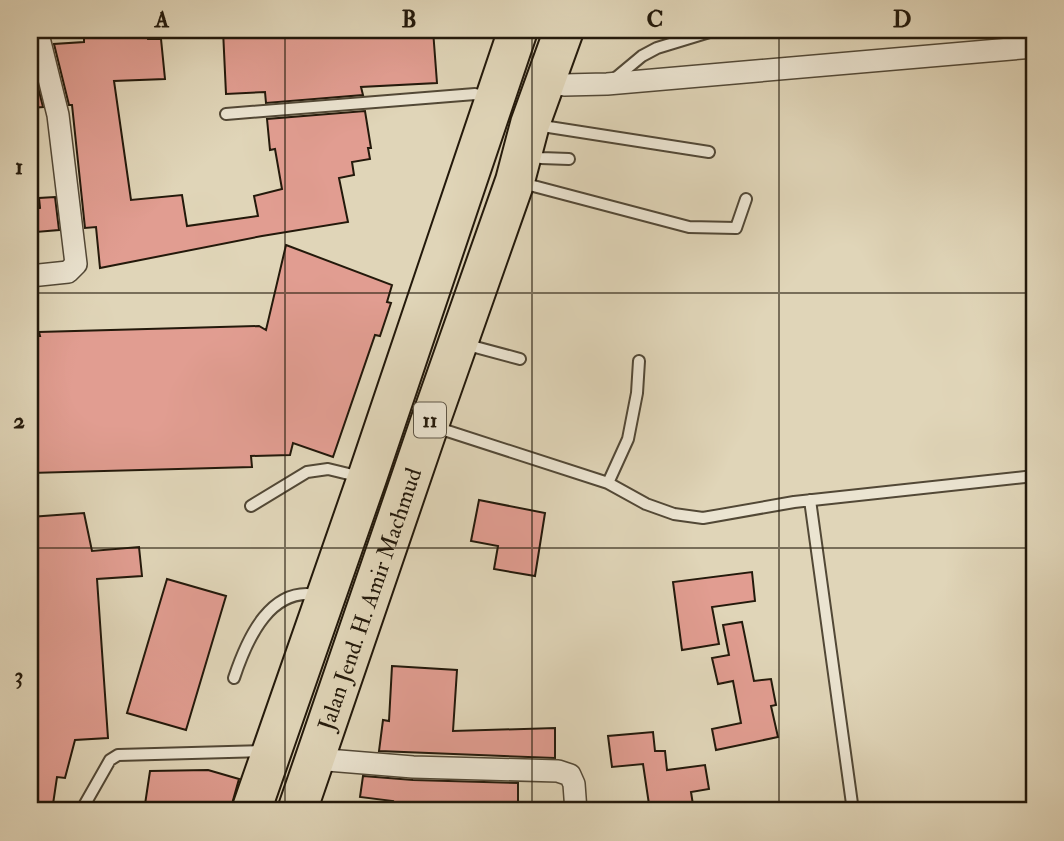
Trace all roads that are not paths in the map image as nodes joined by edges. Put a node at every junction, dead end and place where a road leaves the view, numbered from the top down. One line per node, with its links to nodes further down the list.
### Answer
1 (37, 30): 14 (street)
2 (518, 30): 8 (highway, Jalan Jend. H. Amir Machmud / 11)
3 (564, 30): 6 (highway, Jalan Jend. H. Amir Machmud / 11)
4 (716, 30): 7 (lane)
5 (1034, 47): 7 (street)
6 (547, 80): 7 (street); 11 (highway, Jalan Jend. H. Amir Machmud / 11)
7 (607, 85)
8 (494, 101): 9 (lane); 20 (highway, Jalan Jend. H. Amir Machmud / 11)
9 (226, 114)
10 (709, 152): 11 (lane)
11 (523, 153): 12 (lane); 13 (lane); 15 (highway, Jalan Jend. H. Amir Machmud / 11)
12 (569, 159)
13 (746, 199)
14 (30, 276)
15 (458, 343): 16 (lane); 18 (highway, Jalan Jend. H. Amir Machmud / 11)
16 (520, 359)
17 (639, 361): 21 (lane)
18 (429, 425): 21 (lane); 27 (highway, Jalan Jend. H. Amir Machmud / 11)
19 (1034, 476): 22 (lane)
20 (367, 478): 23 (lane); 24 (highway, Jalan Jend. H. Amir Machmud / 11)
21 (608, 483): 22 (lane)
22 (810, 500): 32 (lane)
23 (251, 506)
24 (324, 597): 25 (lane); 26 (highway, Jalan Jend. H. Amir Machmud / 11)
25 (234, 678)
26 (272, 750): 28 (lane); 29 (highway, Jalan Jend. H. Amir Machmud / 11)
27 (315, 759): 30 (highway, Jalan Jend. H. Amir Machmud / 11); 31 (street)
28 (81, 811)
29 (251, 811)
30 (297, 811)
31 (576, 811)
32 (853, 811)

